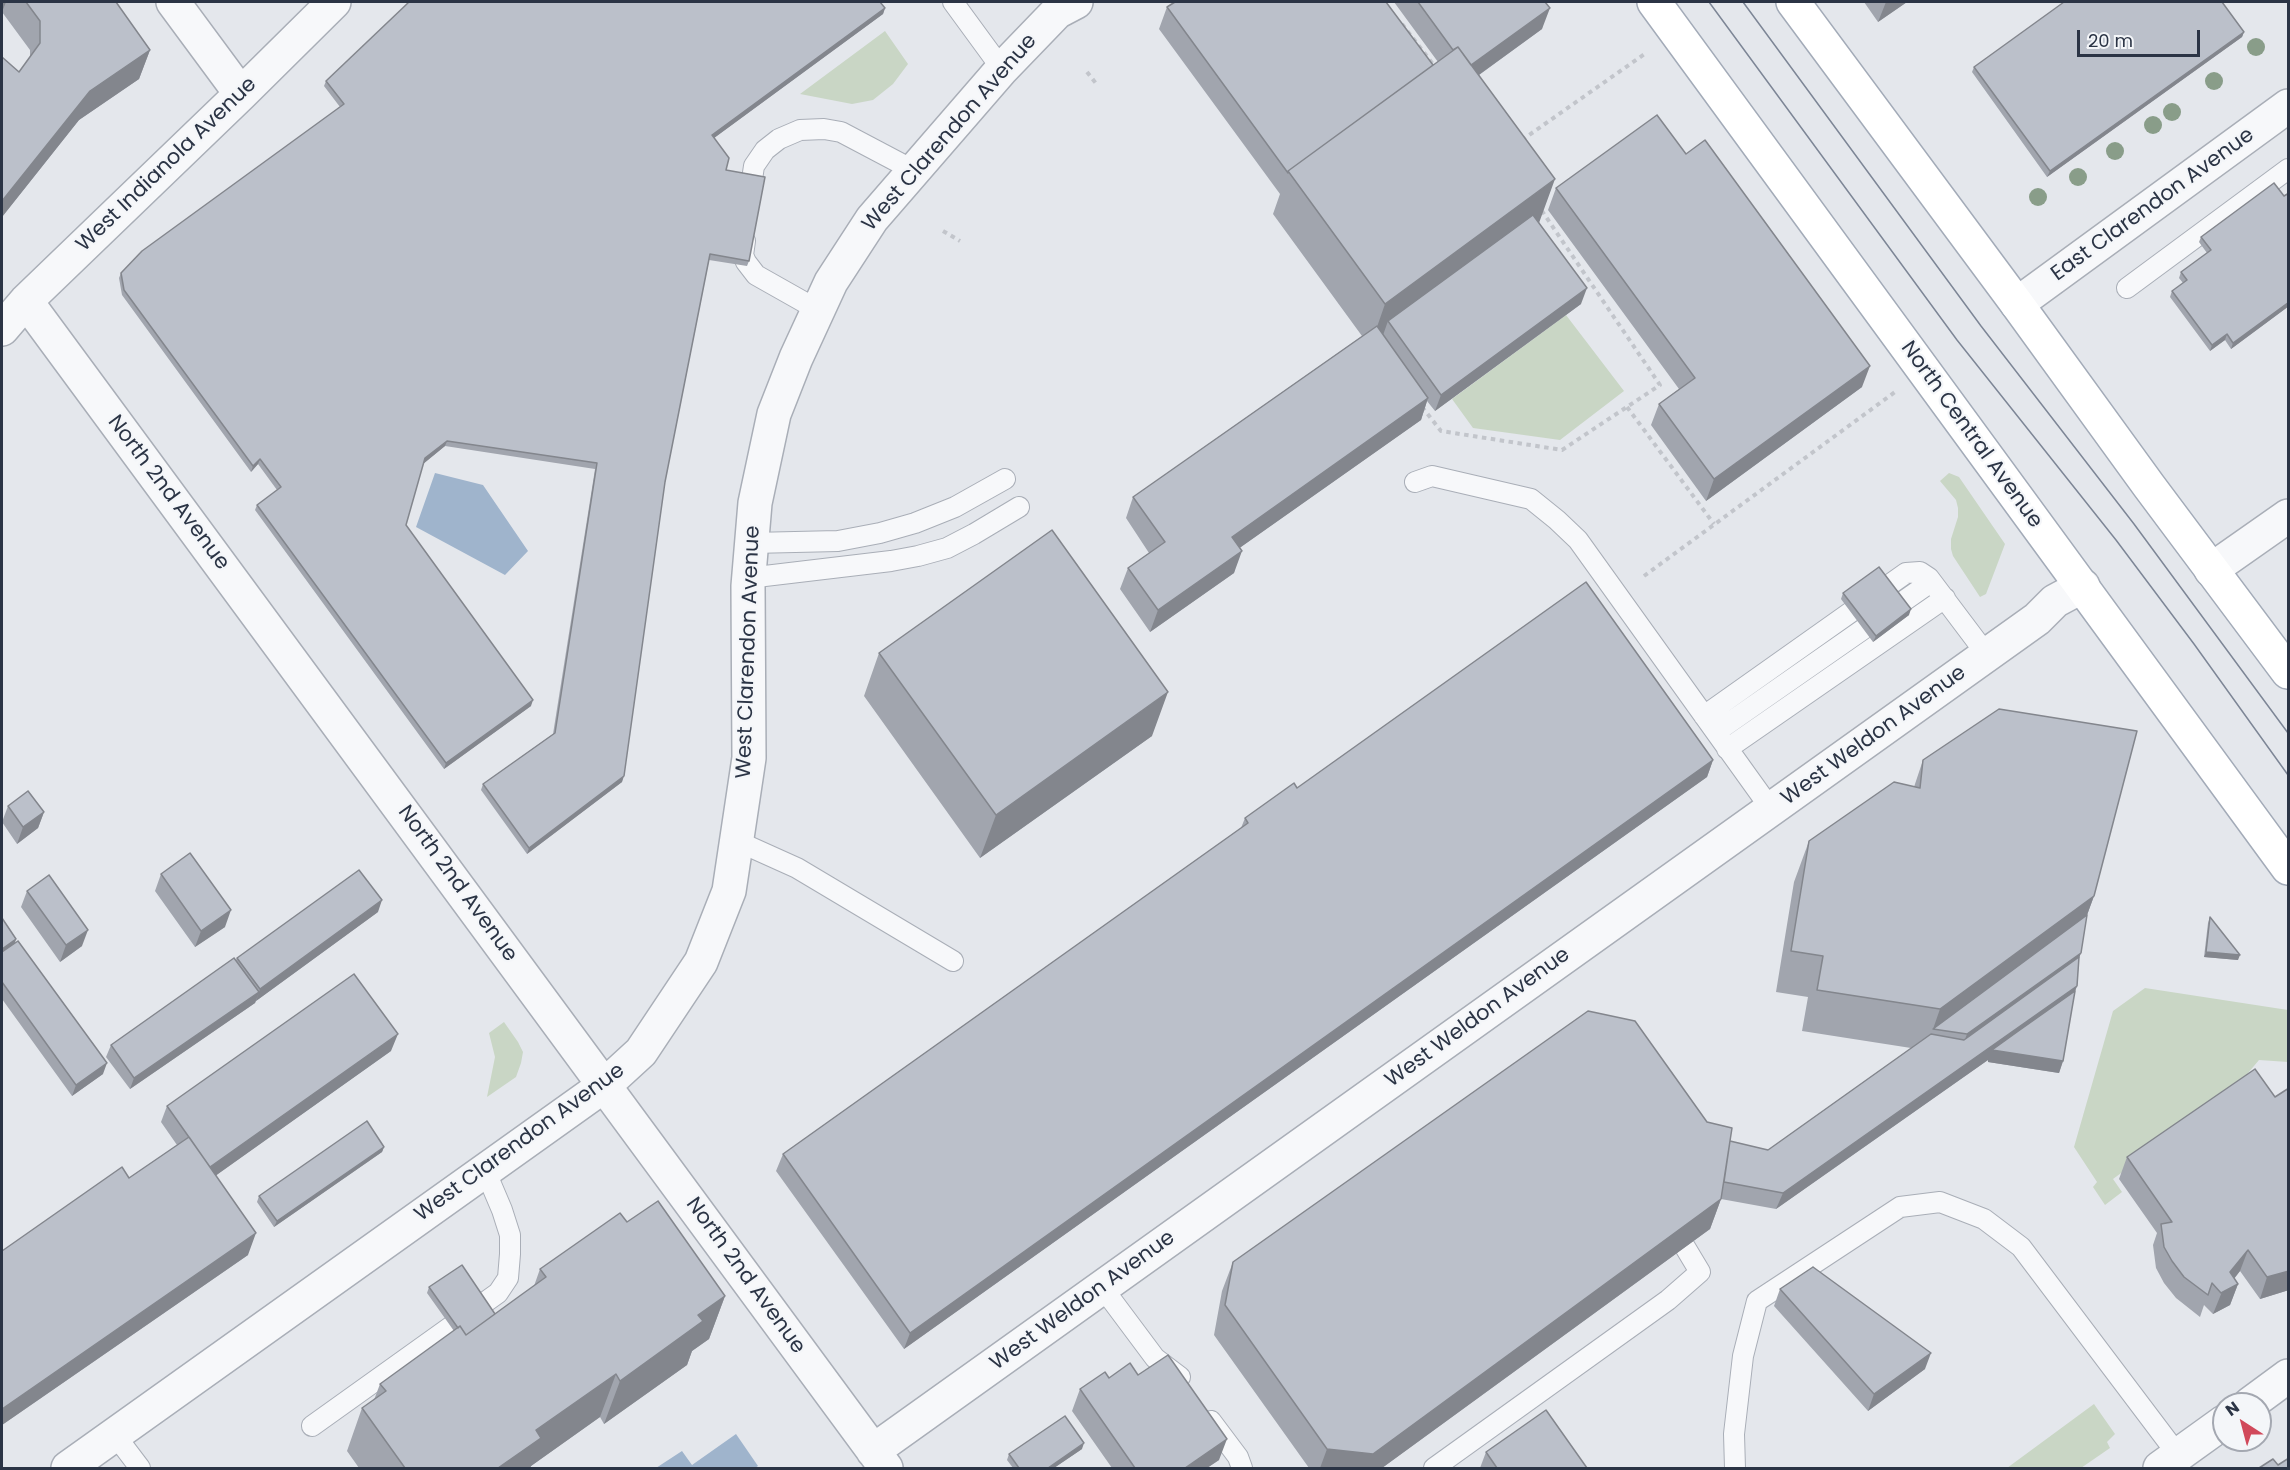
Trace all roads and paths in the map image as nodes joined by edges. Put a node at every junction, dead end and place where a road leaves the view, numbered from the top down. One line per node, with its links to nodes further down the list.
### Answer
1 (173, 2): 13 (street)
2 (334, 2): 13 (street, West Indianola Avenue)
3 (953, 2): 10 (lane)
4 (1654, 2): 39 (main road, North Central Avenue)
5 (1793, 2): 23 (main road)
6 (1065, 5): 10 (street, West Clarendon Avenue)
7 (1400, 21): 9 (path)
8 (1650, 51): 15 (path)
9 (1436, 68)
10 (1002, 69): 17 (street, West Clarendon Avenue)
11 (1087, 72): 12 (path)
12 (1098, 86)
13 (241, 94): 22 (street, West Indianola Avenue)
14 (2288, 109): 23 (street, East Clarendon Avenue)
15 (1520, 141)
16 (2289, 169): 21 (lane)
17 (913, 170): 24 (street, West Clarendon Avenue); 24 (lane)
18 (1538, 206): 28 (path)
19 (943, 231): 20 (path)
20 (960, 241)
21 (2127, 288)
22 (26, 301): 25 (street, West Indianola Avenue); 50 (street, North 2nd Avenue)
23 (2017, 304): 35 (main road)
24 (818, 310): 34 (street, West Clarendon Avenue)
25 (2, 329)
26 (1896, 392): 33 (path)
27 (1420, 405): 28 (path)
28 (1627, 407): 33 (path)
29 (1005, 479): 34 (lane)
30 (1415, 482): 43 (lane)
31 (1019, 507): 37 (lane)
32 (2289, 516): 35 (street)
33 (1714, 525): 36 (path)
34 (752, 543): 37 (street, West Clarendon Avenue)
35 (2211, 570): 42 (main road)
36 (1644, 576)
37 (748, 578): 47 (street, West Clarendon Avenue)
38 (1931, 582): 40 (lane); 43 (lane); 44 (lane)
39 (2083, 586): 41 (street, West Weldon Avenue); 48 (main road, North Central Avenue)
40 (1945, 598): 41 (lane); 45 (lane)
41 (1987, 654): 46 (street, West Weldon Avenue)
42 (2289, 672)
43 (1704, 716): 44 (lane)
44 (1716, 732): 45 (lane)
45 (1727, 749): 46 (lane)
46 (1771, 809): 53 (street, West Weldon Avenue)
47 (737, 841): 49 (lane); 50 (street, West Clarendon Avenue)
48 (2289, 868)
49 (953, 961)
50 (605, 1085): 51 (street, West Clarendon Avenue); 59 (street, North 2nd Avenue)
51 (485, 1170): 56 (lane); 58 (street, West Clarendon Avenue)
52 (1685, 1247): 64 (lane)
53 (1102, 1287): 59 (street, West Weldon Avenue); 63 (lane)
54 (2289, 1376): 55 (street)
55 (2267, 1392)
56 (312, 1426)
57 (2212, 1431): 60 (street)
58 (115, 1435): 61 (street, West Clarendon Avenue); 62 (lane)
59 (880, 1460)
60 (2169, 1462): 65 (lane)
61 (68, 1468)
62 (140, 1468)
63 (1242, 1468)
64 (1434, 1468)
65 (1735, 1468)

